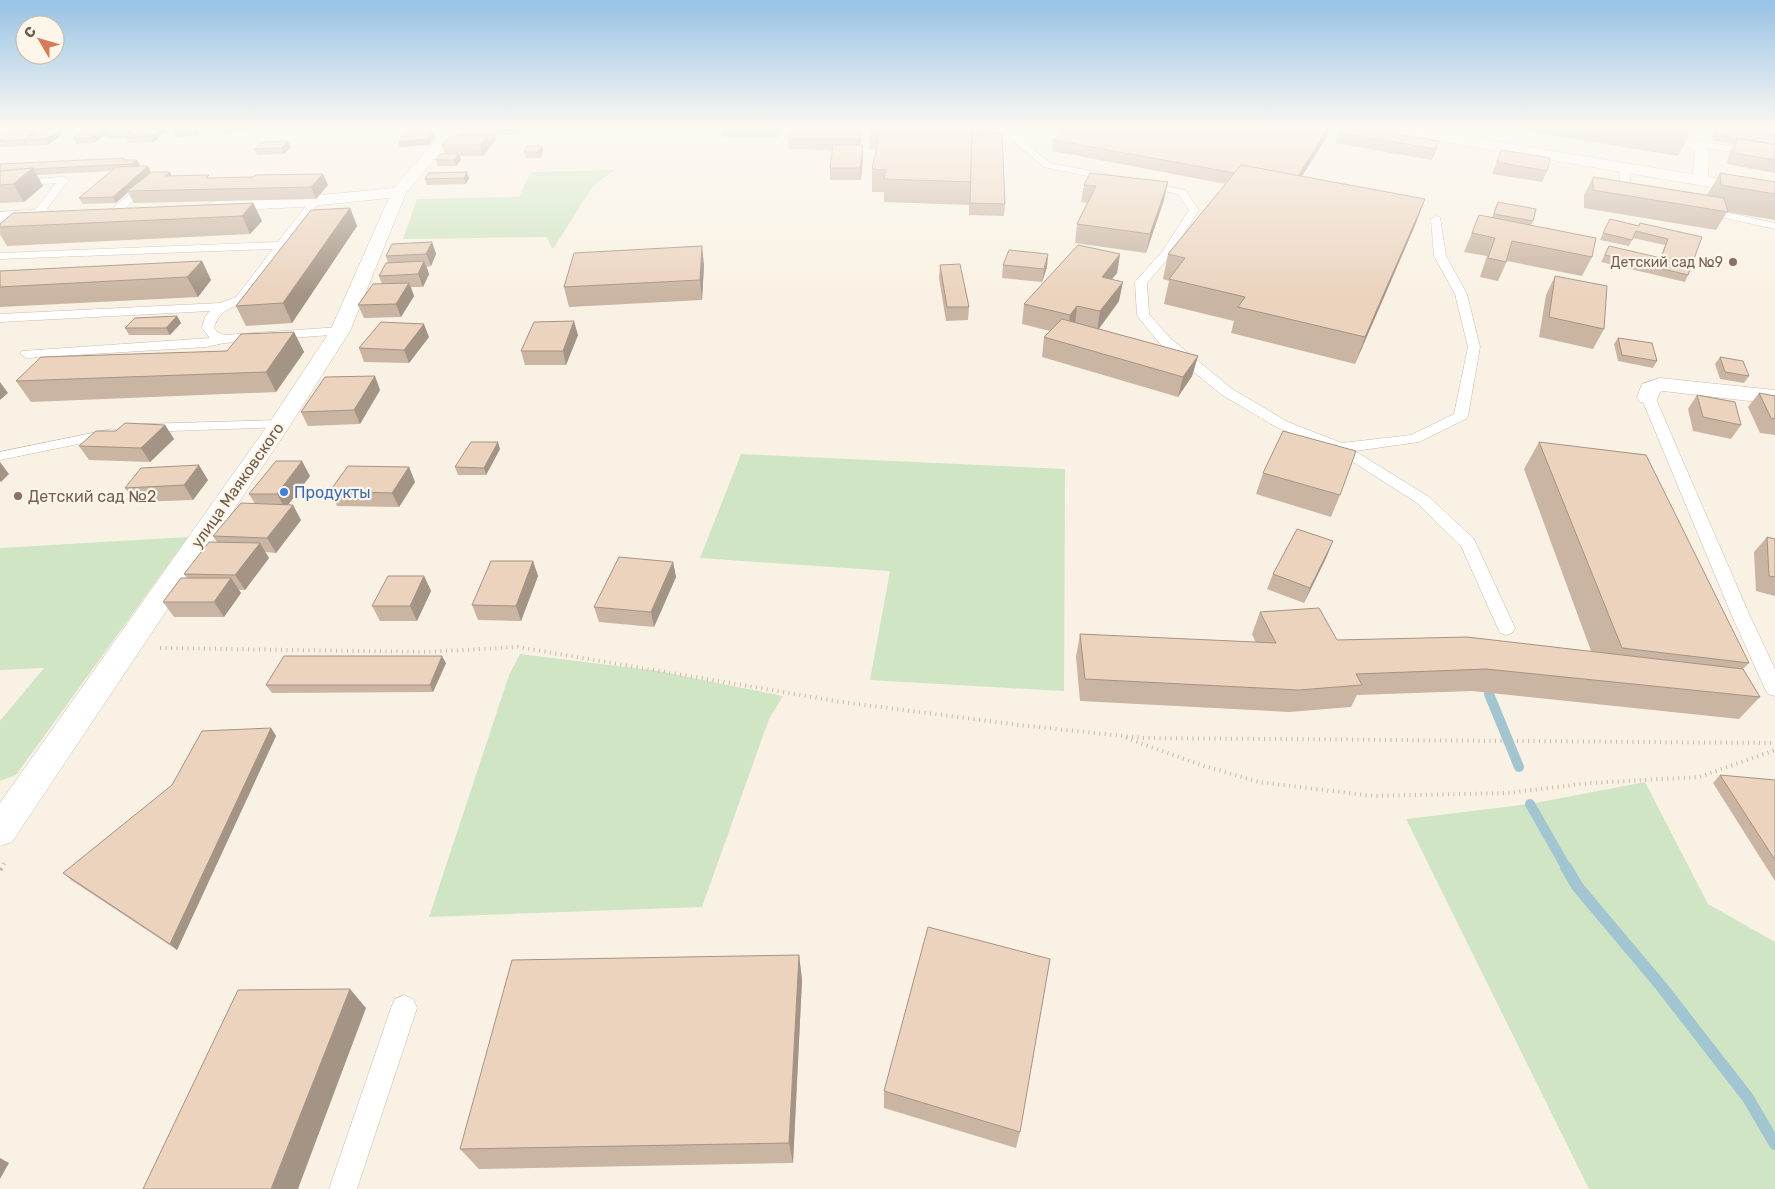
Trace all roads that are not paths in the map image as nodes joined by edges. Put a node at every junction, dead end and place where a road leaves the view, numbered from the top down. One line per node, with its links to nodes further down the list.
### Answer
1 (61, 183): 17 (lane)
2 (148, 183): 14 (lane)
3 (406, 183): 7 (street, улица Маяковского)
4 (1136, 183): 33 (lane)
5 (1625, 183): 9 (lane)
6 (1720, 183): 8 (street)
7 (399, 192): 10 (street); 27 (street, улица Маяковского)
8 (1775, 193)
9 (1645, 198)
10 (315, 201): 11 (street); 23 (lane)
11 (204, 206)
12 (1691, 207): 21 (lane)
13 (146, 209): 14 (street)
14 (116, 210): 15 (street)
15 (96, 212)
16 (67, 213): 17 (street)
17 (37, 214): 18 (street)
18 (19, 216): 19 (street); 22 (street)
19 (0, 217)
20 (1436, 220): 33 (lane)
21 (1775, 226)
22 (0, 235)
23 (281, 246): 24 (lane); 25 (lane)
24 (0, 256)
25 (222, 306): 26 (lane); 28 (lane)
26 (0, 318)
27 (340, 331): 28 (lane); 32 (street, улица Маяковского)
28 (224, 339): 29 (lane)
29 (28, 354)
30 (1648, 397): 31 (street); 36 (lane)
31 (1775, 397)
32 (280, 424): 34 (lane); 37 (street, улица Маяковского)
33 (1341, 448): 35 (lane)
34 (0, 456)
35 (1506, 628)
36 (1775, 688)
37 (0, 831)
38 (404, 1008): 39 (lane)
39 (343, 1189)

